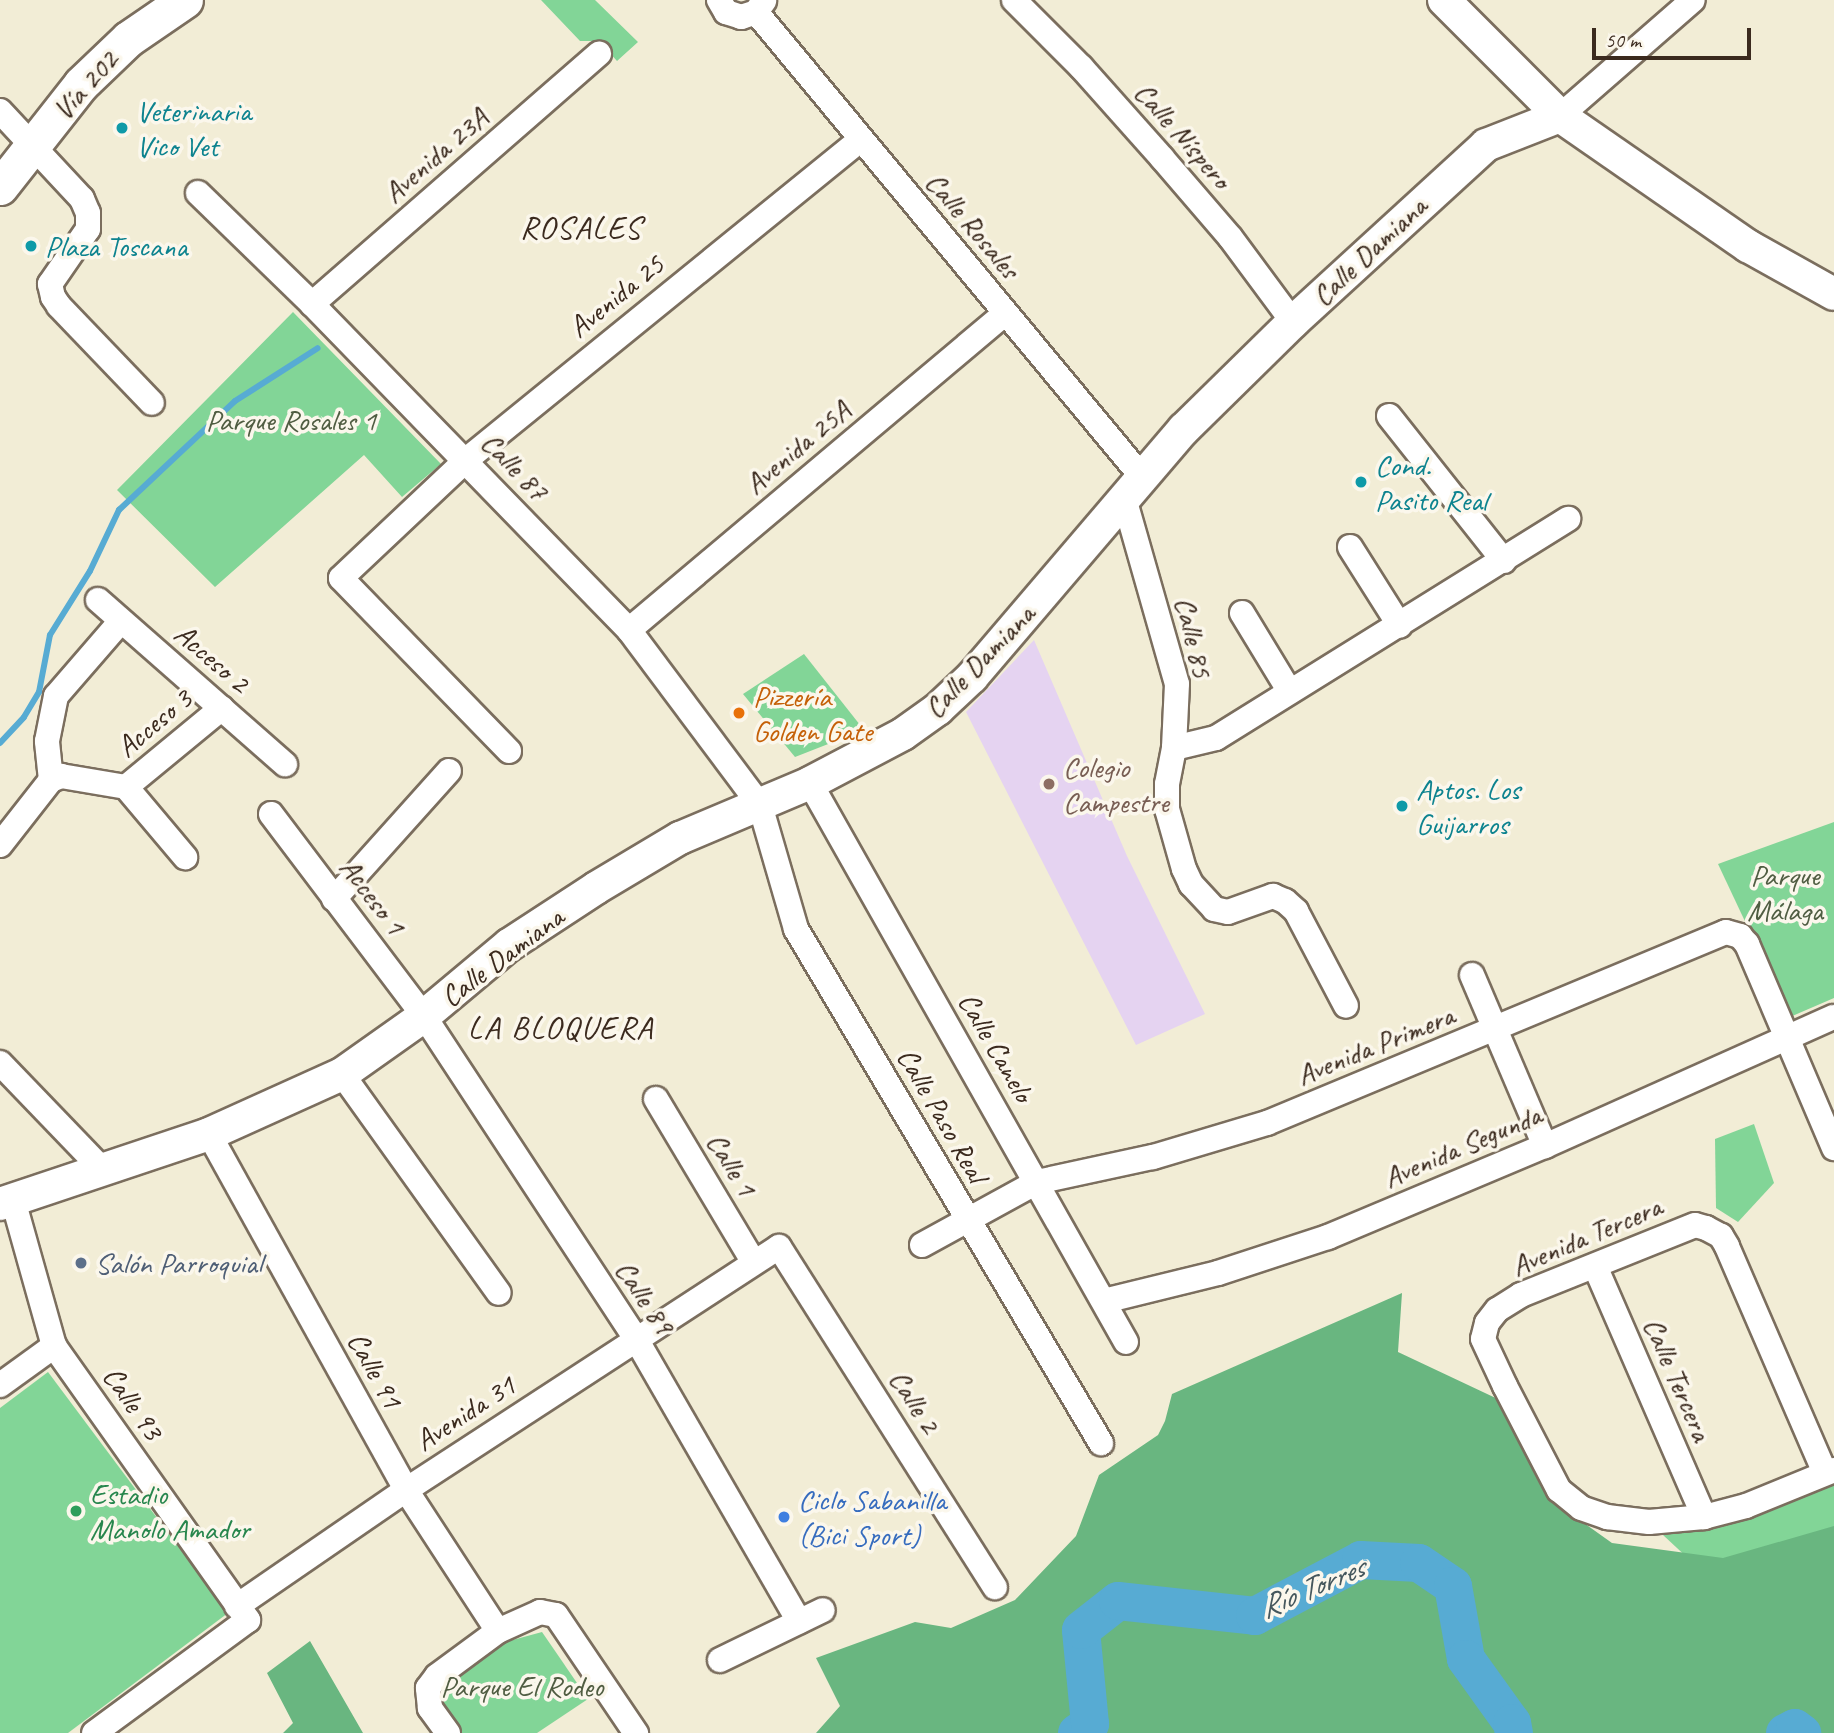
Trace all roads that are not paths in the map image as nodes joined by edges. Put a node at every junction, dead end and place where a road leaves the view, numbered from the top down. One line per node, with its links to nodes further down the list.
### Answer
1 (185, 0): 11 (main road, Vía 202)
2 (719, 0): 6 (street, Calle Rosales)
3 (1014, 0): 17 (street, Calle Níspero)
4 (1444, 0): 9 (street)
5 (1693, 0): 9 (street)
6 (760, 6): 10 (street, Calle Rosales)
7 (599, 54): 15 (street, Avenida 23A)
8 (0, 111): 11 (street)
9 (1560, 116): 14 (street); 17 (street, Calle Damiana)
10 (860, 139): 16 (street, Calle Rosales); 20 (street, Avenida 25)
11 (31, 146): 12 (main road, Vía 202); 18 (street)
12 (0, 187)
13 (198, 193): 15 (street, Calle 87)
14 (1834, 294)
15 (312, 304): 20 (street, Calle 87)
16 (1005, 313): 21 (street, Calle Rosales); 29 (street, Avenida 25A)
17 (1293, 321): 21 (street, Calle Damiana)
18 (152, 403)
19 (1389, 416): 24 (street)
20 (466, 460): 29 (street, Calle 87); 33 (street, Avenida 25)
21 (1133, 488): 32 (street, Calle 85); 37 (street, Calle Damiana)
22 (1568, 519): 24 (street)
23 (1350, 547): 28 (street)
24 (1504, 561): 28 (street)
25 (98, 600): 27 (street, Acceso 2)
26 (1242, 612): 30 (street)
27 (121, 621): 31 (street, Acceso 2); 36 (street)
28 (1400, 626): 30 (street)
29 (629, 629): 39 (street, Calle 87)
30 (1290, 692): 32 (street)
31 (222, 708): 34 (street, Acceso 2); 38 (street, Acceso 3)
32 (1174, 748): 45 (street, Calle 85)
33 (509, 751)
34 (285, 764)
35 (449, 771): 43 (street)
36 (51, 779): 38 (street); 41 (street)
37 (810, 783): 39 (street, Calle Damiana); 57 (street, Calle Canelo)
38 (126, 787): 42 (street)
39 (760, 805): 46 (street, Calle Damiana); 59 (street, Calle Paso Real)
40 (271, 814): 43 (street, Acceso 1)
41 (0, 845)
42 (185, 857)
43 (334, 899): 46 (street, Acceso 1)
44 (1472, 975): 48 (street)
45 (1346, 1006)
46 (424, 1016): 51 (street, Calle Damiana); 66 (street, Calle 89)
47 (1834, 1017): 49 (street, Avenida Segunda)
48 (1497, 1029): 49 (street, Avenida Primera); 54 (street); 57 (street, Avenida Primera)
49 (1787, 1038): 54 (street, Avenida Segunda); 55 (street)
50 (0, 1063): 56 (street)
51 (342, 1074): 53 (street, Calle Damiana); 64 (street)
52 (656, 1099): 62 (street, Calle 1)
53 (209, 1134): 56 (street, Calle Damiana); 72 (street, Calle 91)
54 (1545, 1146): 65 (street, Avenida Segunda)
55 (1834, 1148)
56 (103, 1169): 58 (street, Calle Damiana)
57 (1037, 1182): 59 (street, Avenida Primera); 65 (street, Calle Canelo)
58 (6, 1202): 68 (street, Calle 93)
59 (967, 1220): 60 (street, Avenida Primera); 70 (street, Calle Paso Real)
60 (922, 1244)
61 (782, 1249): 62 (street, Avenida 31); 74 (street, Calle 2)
62 (753, 1261): 66 (street, Avenida 31)
63 (1595, 1266): 71 (street, Avenida Tercera); 73 (street, Calle Tercera); 73 (street, Avenida Tercera)
64 (499, 1293)
65 (1104, 1301): 67 (street, Calle Canelo)
66 (636, 1339): 72 (street, Avenida 31); 77 (street, Calle 89)
67 (1126, 1342)
68 (54, 1346): 69 (street); 76 (street, Calle 93)
69 (0, 1385)
70 (1101, 1443)
71 (1830, 1472): 73 (street)
72 (406, 1490): 76 (street, Avenida 31); 78 (street, Calle 91)
73 (1704, 1517)
74 (995, 1587)
75 (823, 1610): 77 (street)
76 (242, 1613): 80 (street, Avenida 31)
77 (799, 1621): 79 (street)
78 (498, 1631): 81 (street); 82 (street)
79 (720, 1660)
80 (94, 1733)
81 (448, 1733)
82 (636, 1733)

